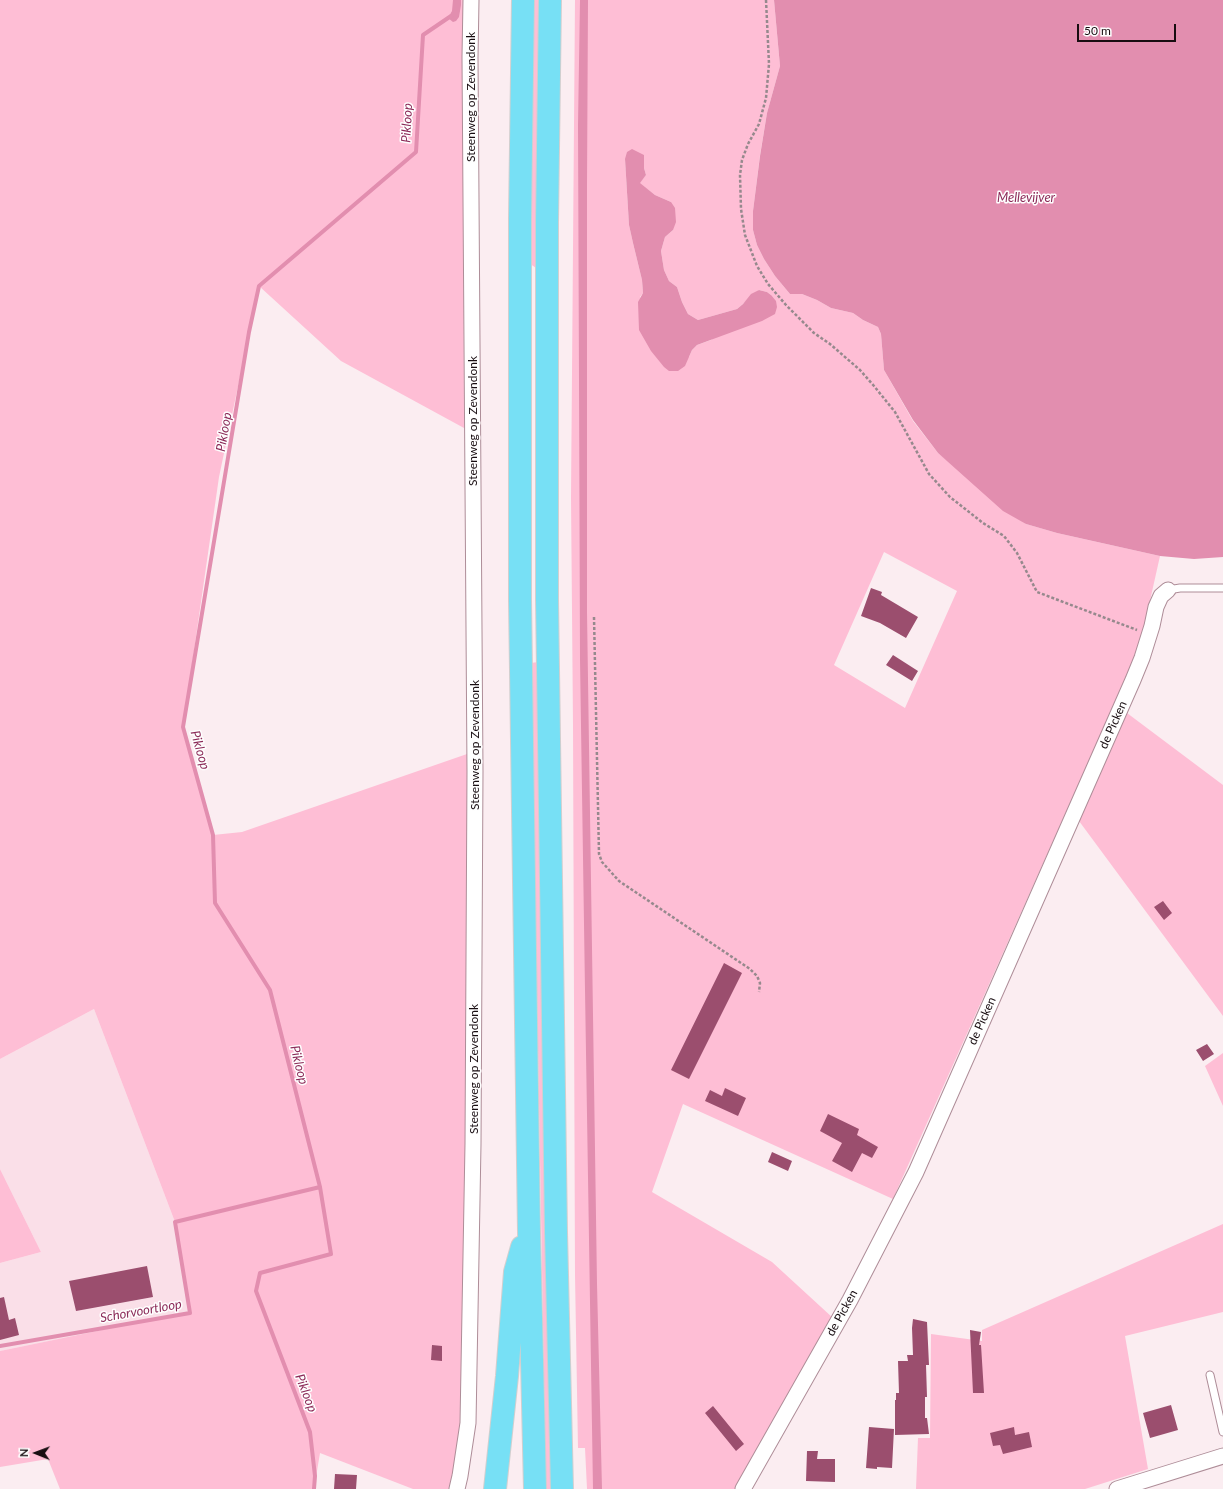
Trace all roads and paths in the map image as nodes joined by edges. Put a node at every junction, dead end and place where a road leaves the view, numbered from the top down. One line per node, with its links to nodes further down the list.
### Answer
1 (471, 0): 14 (street, Steenweg op Zevendonk)
2 (523, 0): 10 (highway)
3 (550, 0): 17 (highway)
4 (766, 0): 8 (path)
5 (1223, 588): 6 (lane, de Picken)
6 (1168, 590): 8 (street, de Picken)
7 (594, 617): 9 (path)
8 (1149, 635): 18 (street, de Picken)
9 (759, 992)
10 (529, 1232): 15 (highway); 16 (highway)
11 (1210, 1375): 12 (lane)
12 (1223, 1432)
13 (1223, 1456): 19 (street)
14 (457, 1489)
15 (495, 1489)
16 (535, 1489)
17 (562, 1489)
18 (743, 1489)
19 (1117, 1489)

